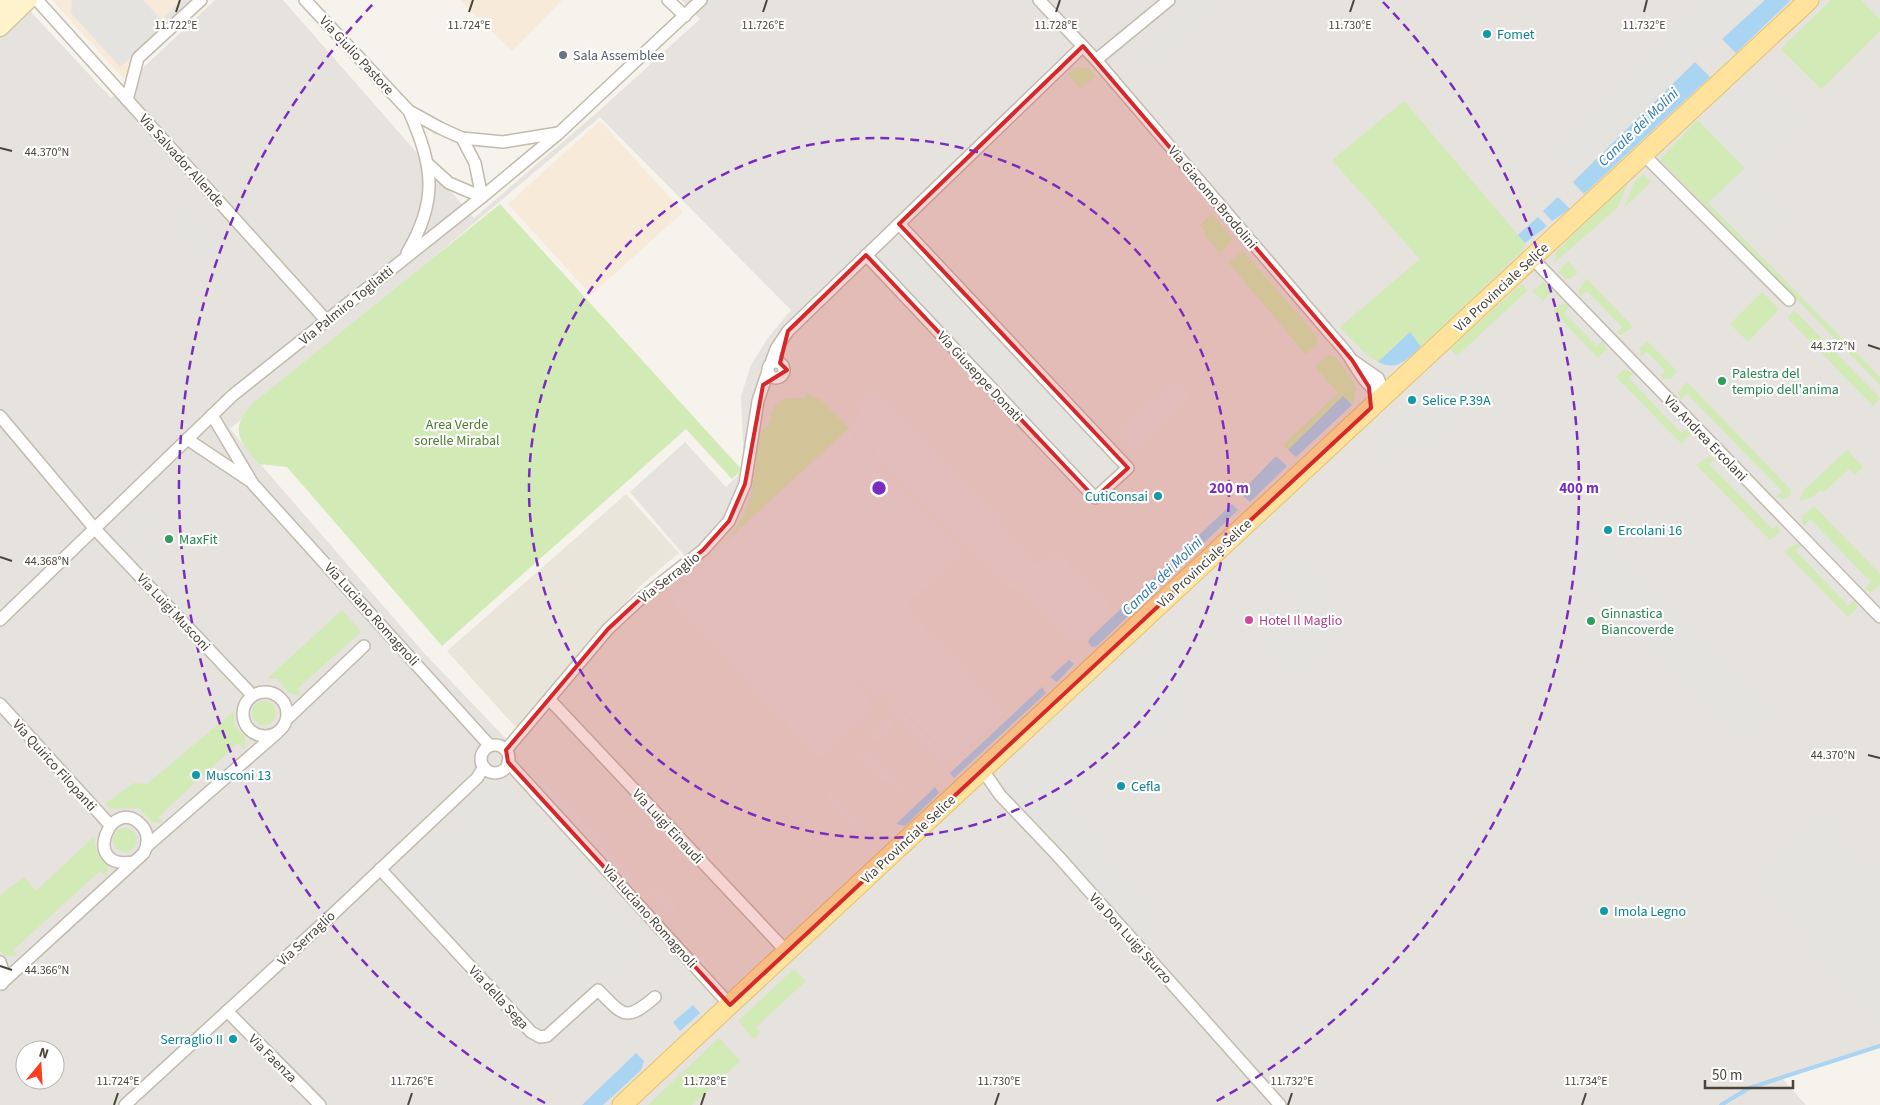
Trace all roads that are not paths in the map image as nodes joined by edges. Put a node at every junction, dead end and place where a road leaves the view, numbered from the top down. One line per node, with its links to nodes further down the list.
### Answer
1 (11, 0): 11 (street)
2 (29, 0): 13 (street)
3 (37, 0): 16 (street, Via Salvador Allende)
4 (201, 0): 16 (street)
5 (305, 0): 17 (street, Via Giulio Pastore)
6 (668, 0): 12 (street)
7 (701, 0): 12 (street, Via Palmiro Togliatti)
8 (1039, 0): 14 (street, Via Giacomo Brodolini)
9 (1169, 0): 15 (street)
10 (1809, 0): 20 (main road, Via Provinciale Selice)
11 (0, 11)
12 (685, 16): 18 (street, Via Palmiro Togliatti)
13 (0, 28)
14 (1083, 46): 15 (street, Via Giacomo Brodolini); 23 (street)
15 (1096, 60): 29 (street, Via Giacomo Brodolini)
16 (128, 100): 28 (street, Via Salvador Allende)
17 (409, 111): 19 (street, Via Giulio Pastore); 21 (street, Via Giulio Pastore)
18 (559, 133): 19 (street, Via Giulio Pastore); 22 (street, Via Palmiro Togliatti)
19 (462, 138): 22 (street)
20 (1643, 154): 26 (main road, Via Provinciale Selice); 27 (street)
21 (428, 164): 22 (street, Via Giulio Pastore); 25 (street, Via Giulio Pastore)
22 (482, 197): 25 (street, Via Palmiro Togliatti)
23 (899, 224): 24 (street); 24 (street, Via Giuseppe Donati)
24 (866, 255): 39 (street, Via Serraglio)
25 (404, 258): 28 (street, Via Palmiro Togliatti)
26 (1532, 258): 29 (main road, Via Provinciale Selice); 35 (street, Via Andrea Ercolani)
27 (1789, 300)
28 (326, 320): 30 (street, Via Palmiro Togliatti)
29 (1377, 393): 47 (main road, Via Provinciale Selice)
30 (212, 415): 32 (street, Via Palmiro Togliatti); 33 (street, Via Luciano Romagnoli)
31 (0, 416): 34 (street, Via Luigi Musconi)
32 (187, 440): 33 (street, Via Luciano Romagnoli); 34 (street, Via Palmiro Togliatti)
33 (253, 484): 43 (street, Via Luciano Romagnoli)
34 (95, 529): 36 (street, Via Palmiro Togliatti); 38 (street, Via Luigi Musconi)
35 (1880, 617)
36 (0, 620)
37 (364, 646): 41 (street)
38 (252, 695): 41 (street); 42 (street)
39 (550, 700): 44 (street, Via Serraglio); 52 (street, Via Luigi Einaudi)
40 (0, 704): 48 (street, Via Quirico Filopanti)
41 (287, 719): 42 (street)
42 (277, 733): 49 (street)
43 (490, 746): 44 (street); 46 (street, Via Serraglio)
44 (506, 750): 45 (street)
45 (508, 762): 46 (street); 56 (street, Via Luciano Romagnoli)
46 (484, 767): 51 (street, Via Serraglio)
47 (982, 770): 52 (main road, Via Provinciale Selice); 61 (street, Via Don Luigi Sturzo)
48 (110, 825): 49 (street); 50 (street)
49 (147, 846): 50 (street)
50 (133, 862): 54 (street)
51 (380, 868): 55 (street, Via della Sega); 57 (street, Via Serraglio)
52 (786, 952): 56 (main road, Via Provinciale Selice)
53 (0, 962): 54 (street)
54 (2, 985)
55 (655, 998)
56 (730, 1005): 60 (main road, Via Provinciale Selice)
57 (227, 1011): 58 (street, Via Serraglio); 59 (street, Via Faenza)
58 (125, 1105)
59 (320, 1105)
60 (622, 1105)
61 (1280, 1105)

